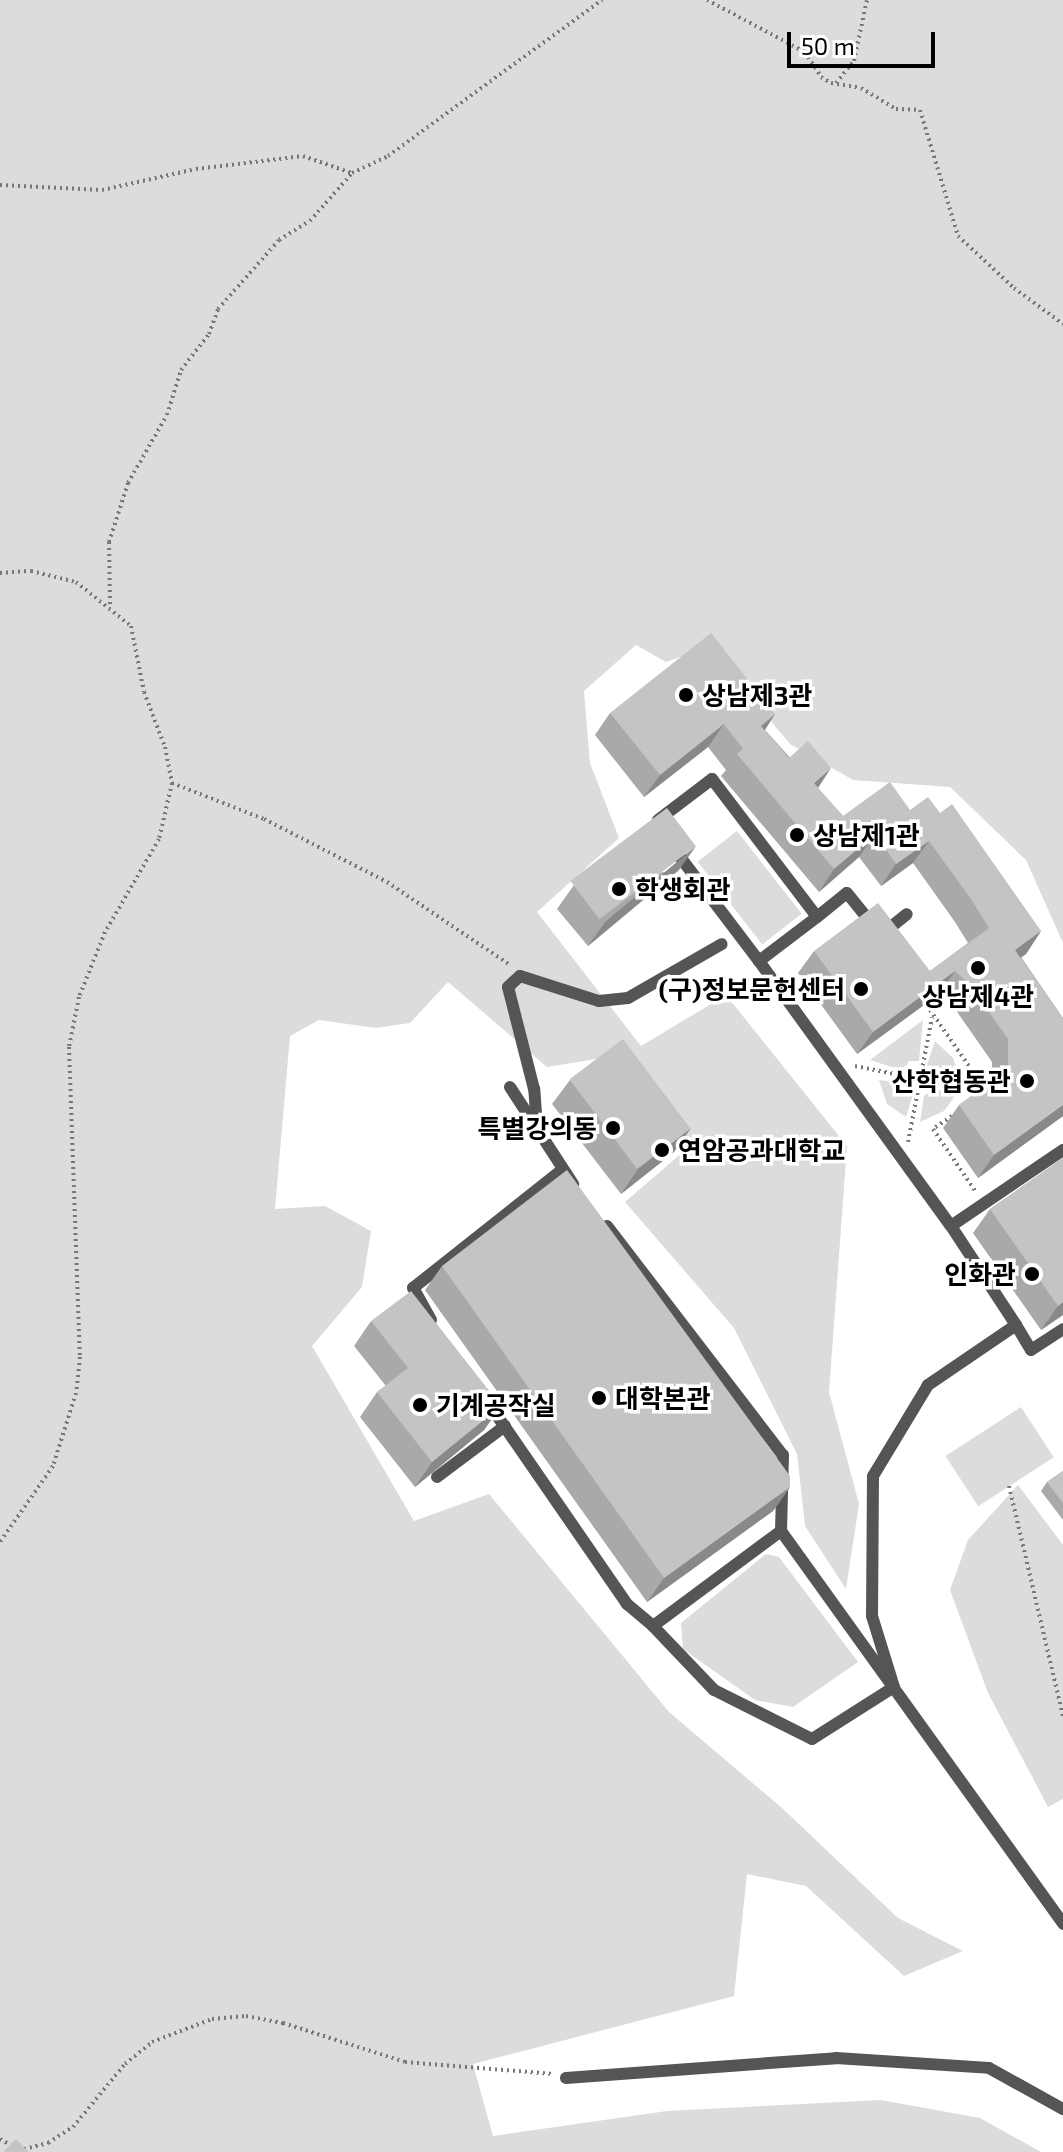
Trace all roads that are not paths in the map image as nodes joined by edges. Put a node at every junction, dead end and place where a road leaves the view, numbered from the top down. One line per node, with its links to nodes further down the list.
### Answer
1 (907, 914): 2 (lane)
2 (817, 917): 4 (lane); 4 (lane)
3 (722, 944): 6 (lane)
4 (759, 961): 11 (lane)
5 (510, 1087): 6 (lane)
6 (537, 1131): 8 (lane)
7 (1063, 1150): 11 (lane)
8 (562, 1170): 9 (lane); 14 (lane)
9 (581, 1195)
10 (601, 1219): 18 (lane)
11 (951, 1226): 12 (lane)
12 (1016, 1325): 13 (lane); 20 (lane)
13 (1063, 1329)
14 (442, 1340)
15 (478, 1389): 16 (lane)
16 (505, 1426): 17 (lane); 19 (lane)
17 (437, 1477)
18 (781, 1531): 19 (lane); 20 (lane)
19 (653, 1626): 20 (lane)
20 (894, 1687): 22 (lane)
21 (1063, 1900): 22 (lane)
22 (1052, 1908): 23 (lane)
23 (1063, 1924)
24 (566, 2078): 25 (lane)
25 (1063, 2109)

